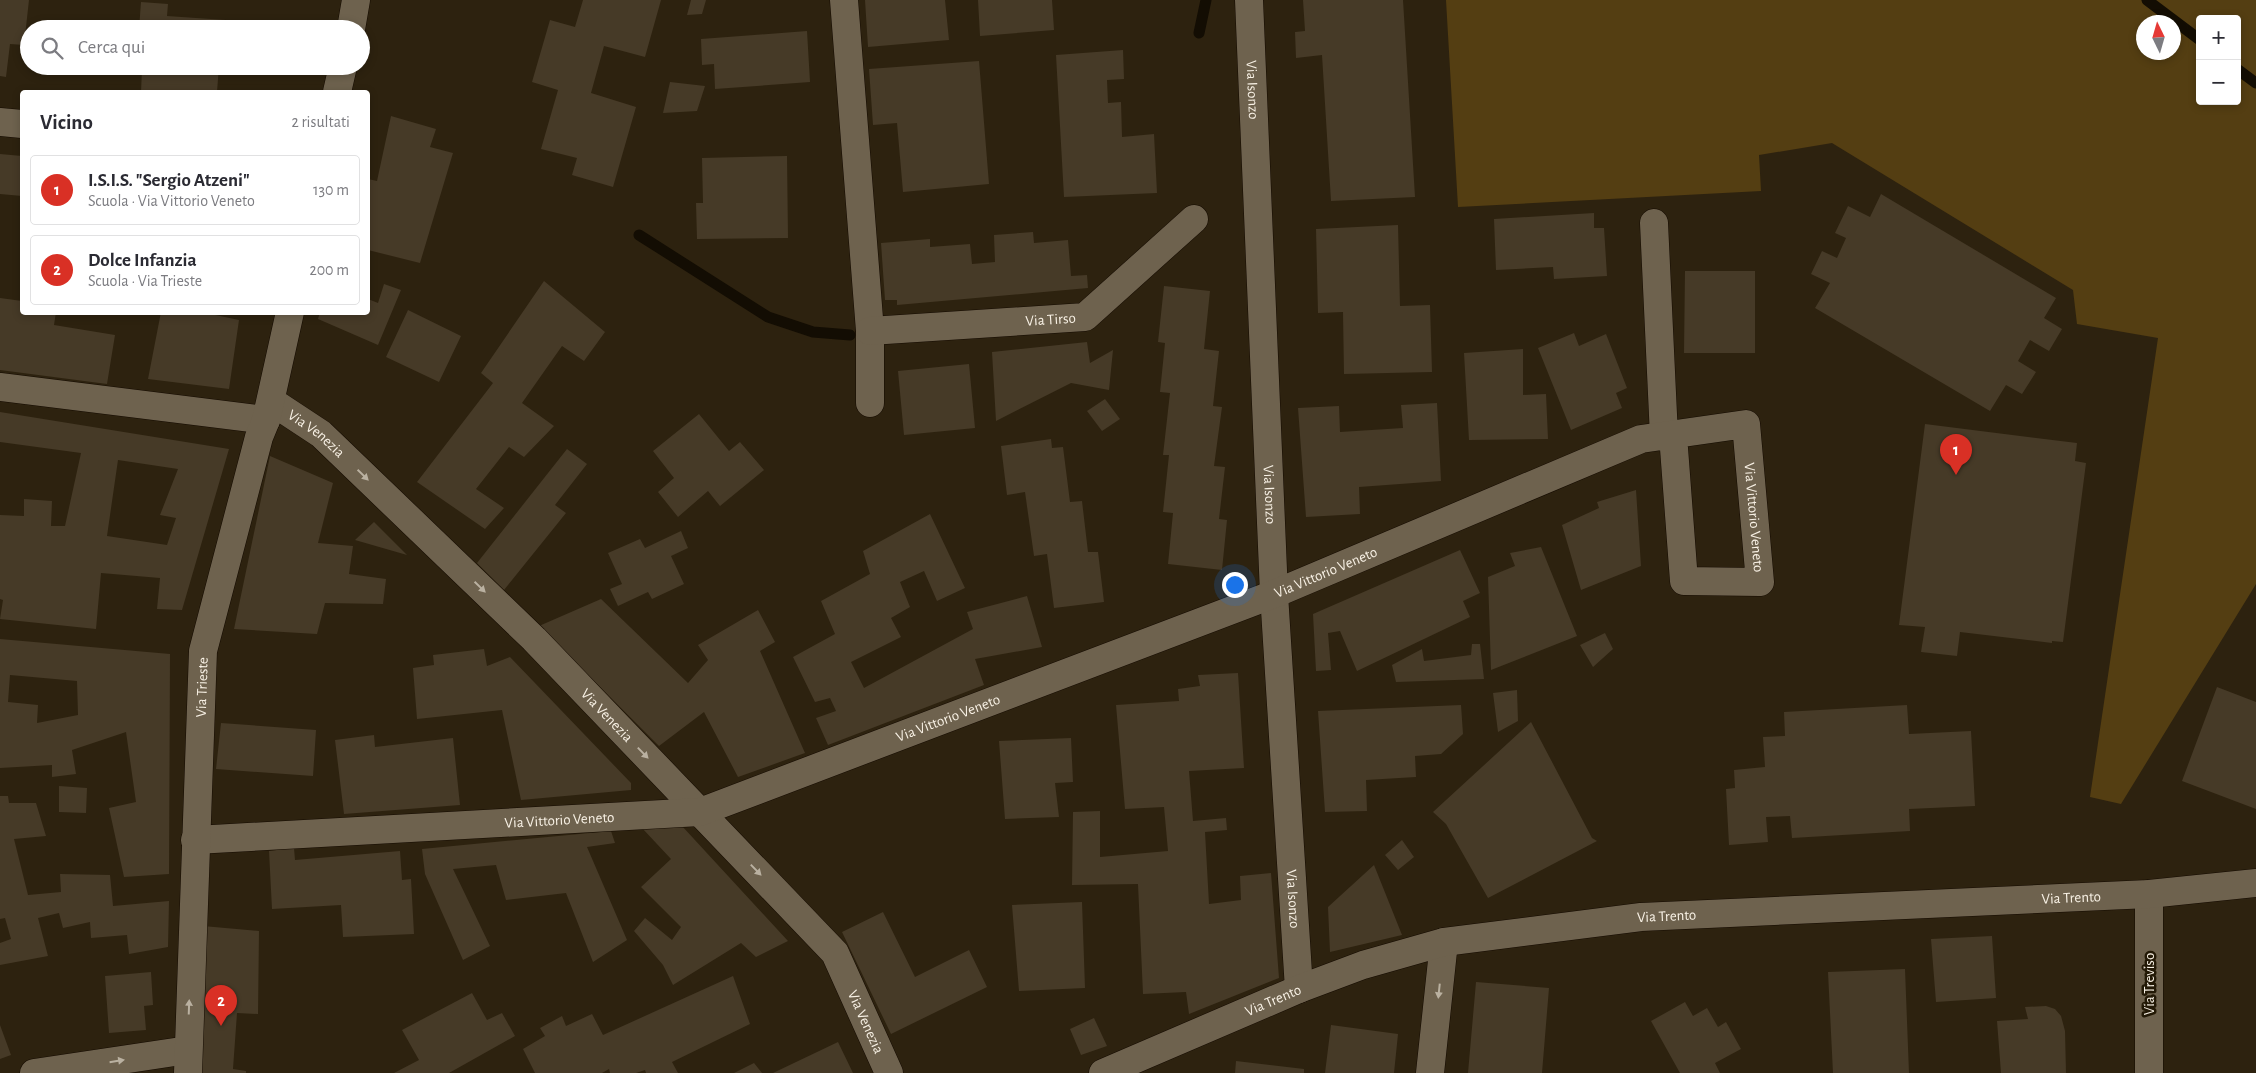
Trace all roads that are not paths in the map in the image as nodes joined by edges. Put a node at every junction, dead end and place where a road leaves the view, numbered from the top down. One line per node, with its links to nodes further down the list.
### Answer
1 (356, 0): 4 (street)
2 (844, 0): 12 (street)
3 (1249, 0): 17 (street, Via Isonzo)
4 (352, 20)
5 (341, 75): 6 (street)
6 (338, 90)
7 (0, 122): 8 (street)
8 (20, 124)
9 (1194, 219): 12 (street, Via Tirso)
10 (1654, 223): 16 (street, Via Vittorio Veneto)
11 (289, 315): 15 (street, Via Trieste)
12 (870, 331): 14 (street)
13 (0, 387): 15 (street, Via Venezia)
14 (870, 403)
15 (268, 410): 18 (street, Via Venezia, one-way to 18); 19 (street, Via Trieste)
16 (1668, 435): 16 (street, Via Vittorio Veneto); 17 (street, Via Vittorio Veneto)
17 (1274, 594): 18 (street, Via Vittorio Veneto); 23 (street, Via Isonzo)
18 (700, 812): 19 (street, Via Vittorio Veneto); 26 (street, Via Venezia, one-way to 26)
19 (195, 840): 24 (street, Via Trieste, one-way to 19)
20 (2256, 884): 21 (street, Via Trento)
21 (2149, 894): 22 (street, Via Trento); 29 (street, Via Treviso)
22 (1444, 942): 23 (street, Via Trento); 28 (street, one-way to 28)
23 (1299, 989): 27 (street, Via Trento)
24 (188, 1061): 25 (street, one-way to 24)
25 (34, 1073)
26 (889, 1073)
27 (1103, 1073)
28 (1430, 1073)
29 (2150, 1073)

